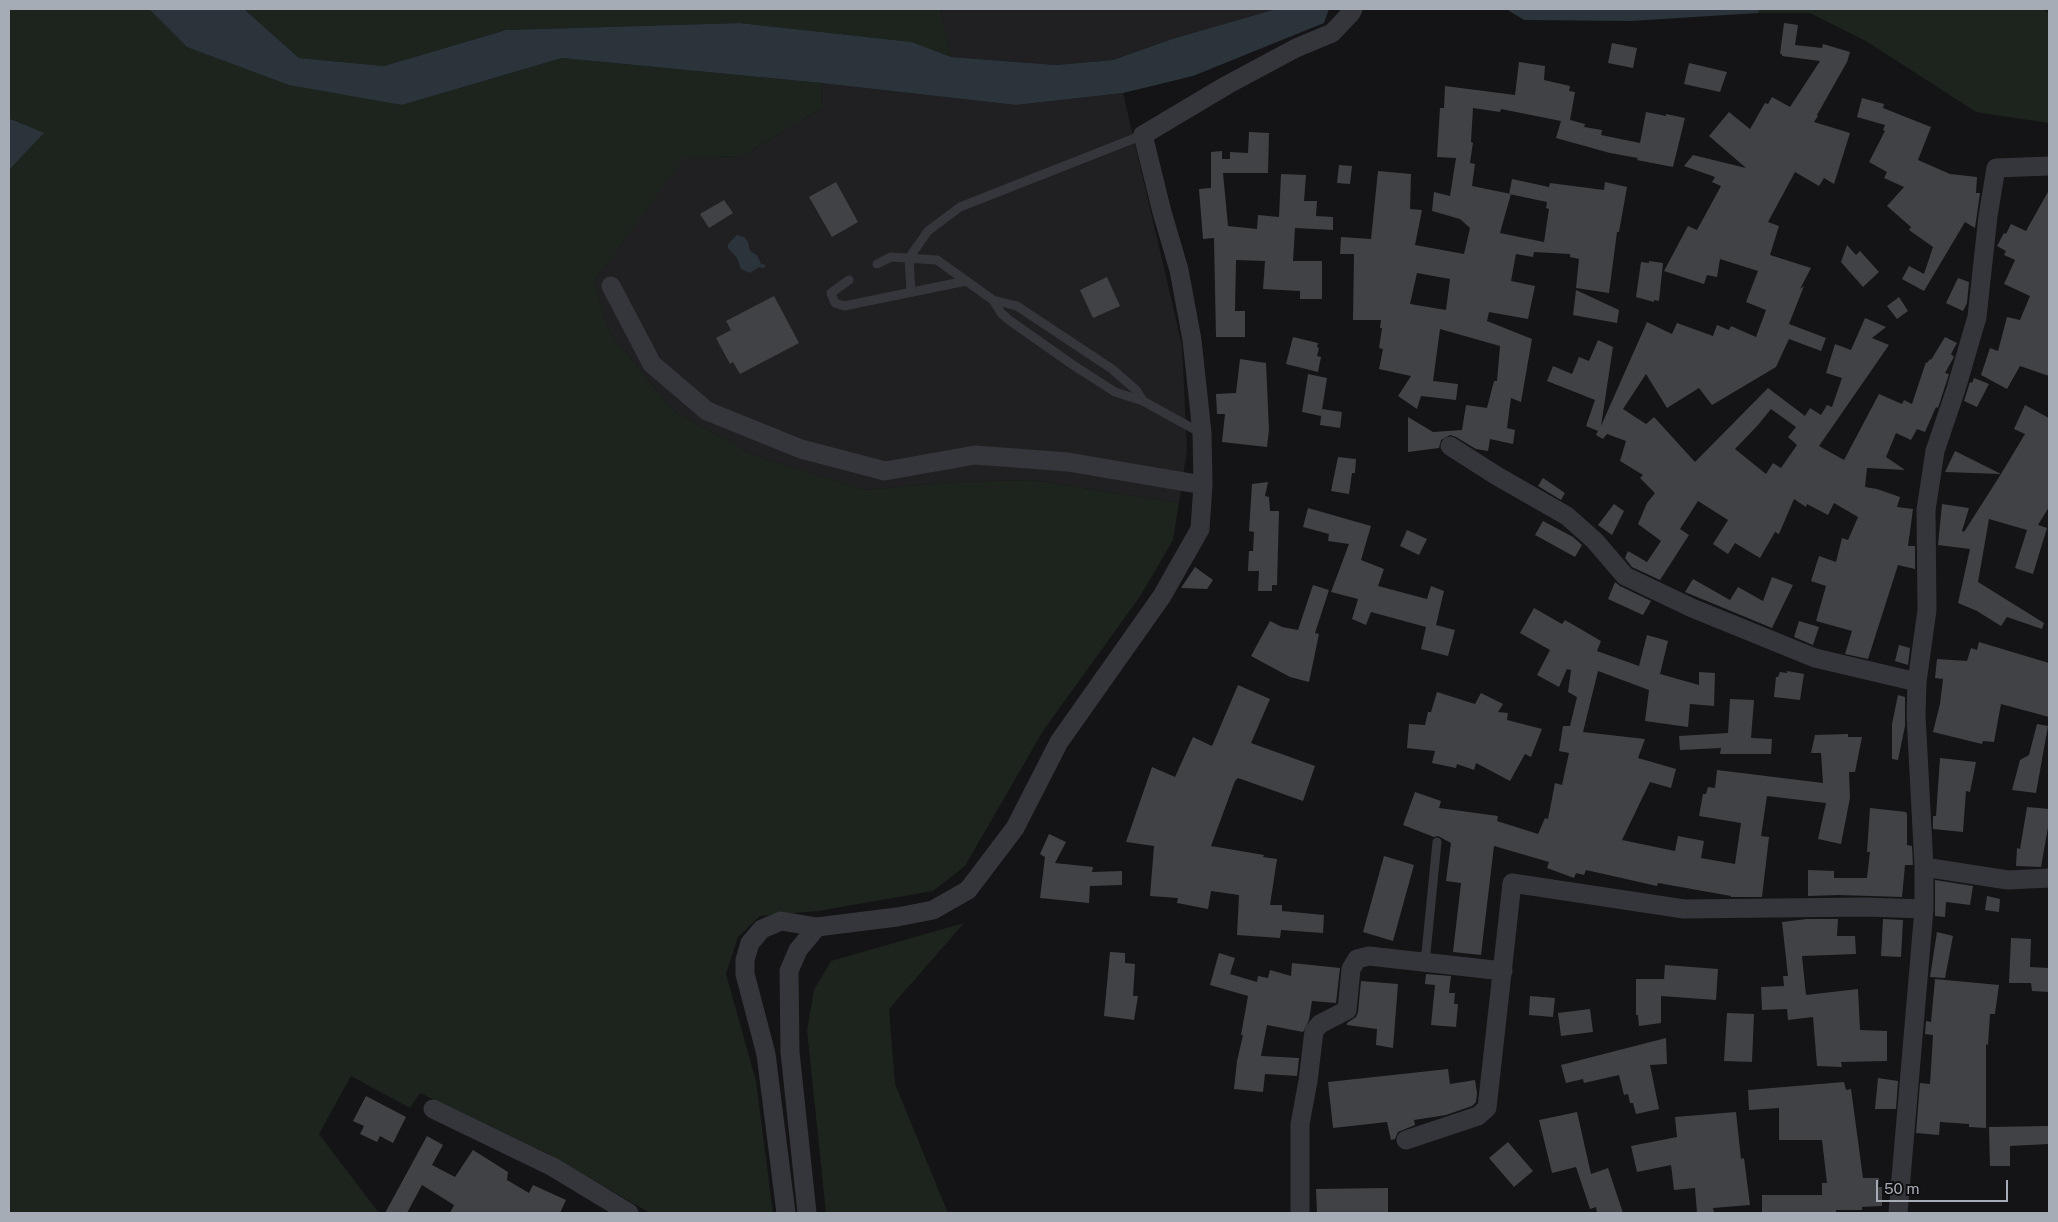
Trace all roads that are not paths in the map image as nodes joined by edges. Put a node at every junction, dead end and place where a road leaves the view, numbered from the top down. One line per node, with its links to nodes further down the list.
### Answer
1 (1352, 9): 2 (street)
2 (1143, 135): 4 (lane); 12 (street)
3 (2049, 166): 15 (street)
4 (909, 258): 5 (lane); 7 (lane); 9 (lane)
5 (877, 264)
6 (849, 280): 9 (lane)
7 (966, 281): 9 (lane); 10 (lane)
8 (611, 286): 14 (street)
9 (911, 292)
10 (993, 300): 11 (lane); 11 (lane)
11 (1143, 401): 12 (lane)
12 (1202, 433): 14 (street)
13 (1450, 446): 15 (street)
14 (1203, 485): 20 (street)
15 (1917, 682): 17 (street)
16 (1437, 842): 21 (lane)
17 (1924, 867): 18 (street); 19 (street)
18 (2049, 878)
19 (1924, 909): 22 (street); 32 (street)
20 (817, 928): 23 (street); 24 (street)
21 (1425, 962): 22 (street); 31 (street)
22 (1503, 971): 26 (street)
23 (790, 1052): 24 (street); 30 (street)
24 (766, 1054): 29 (street)
25 (433, 1109): 27 (street)
26 (1406, 1140)
27 (601, 1206): 28 (street)
28 (630, 1213)
29 (786, 1213)
30 (807, 1213)
31 (1300, 1213)
32 (1898, 1213)

